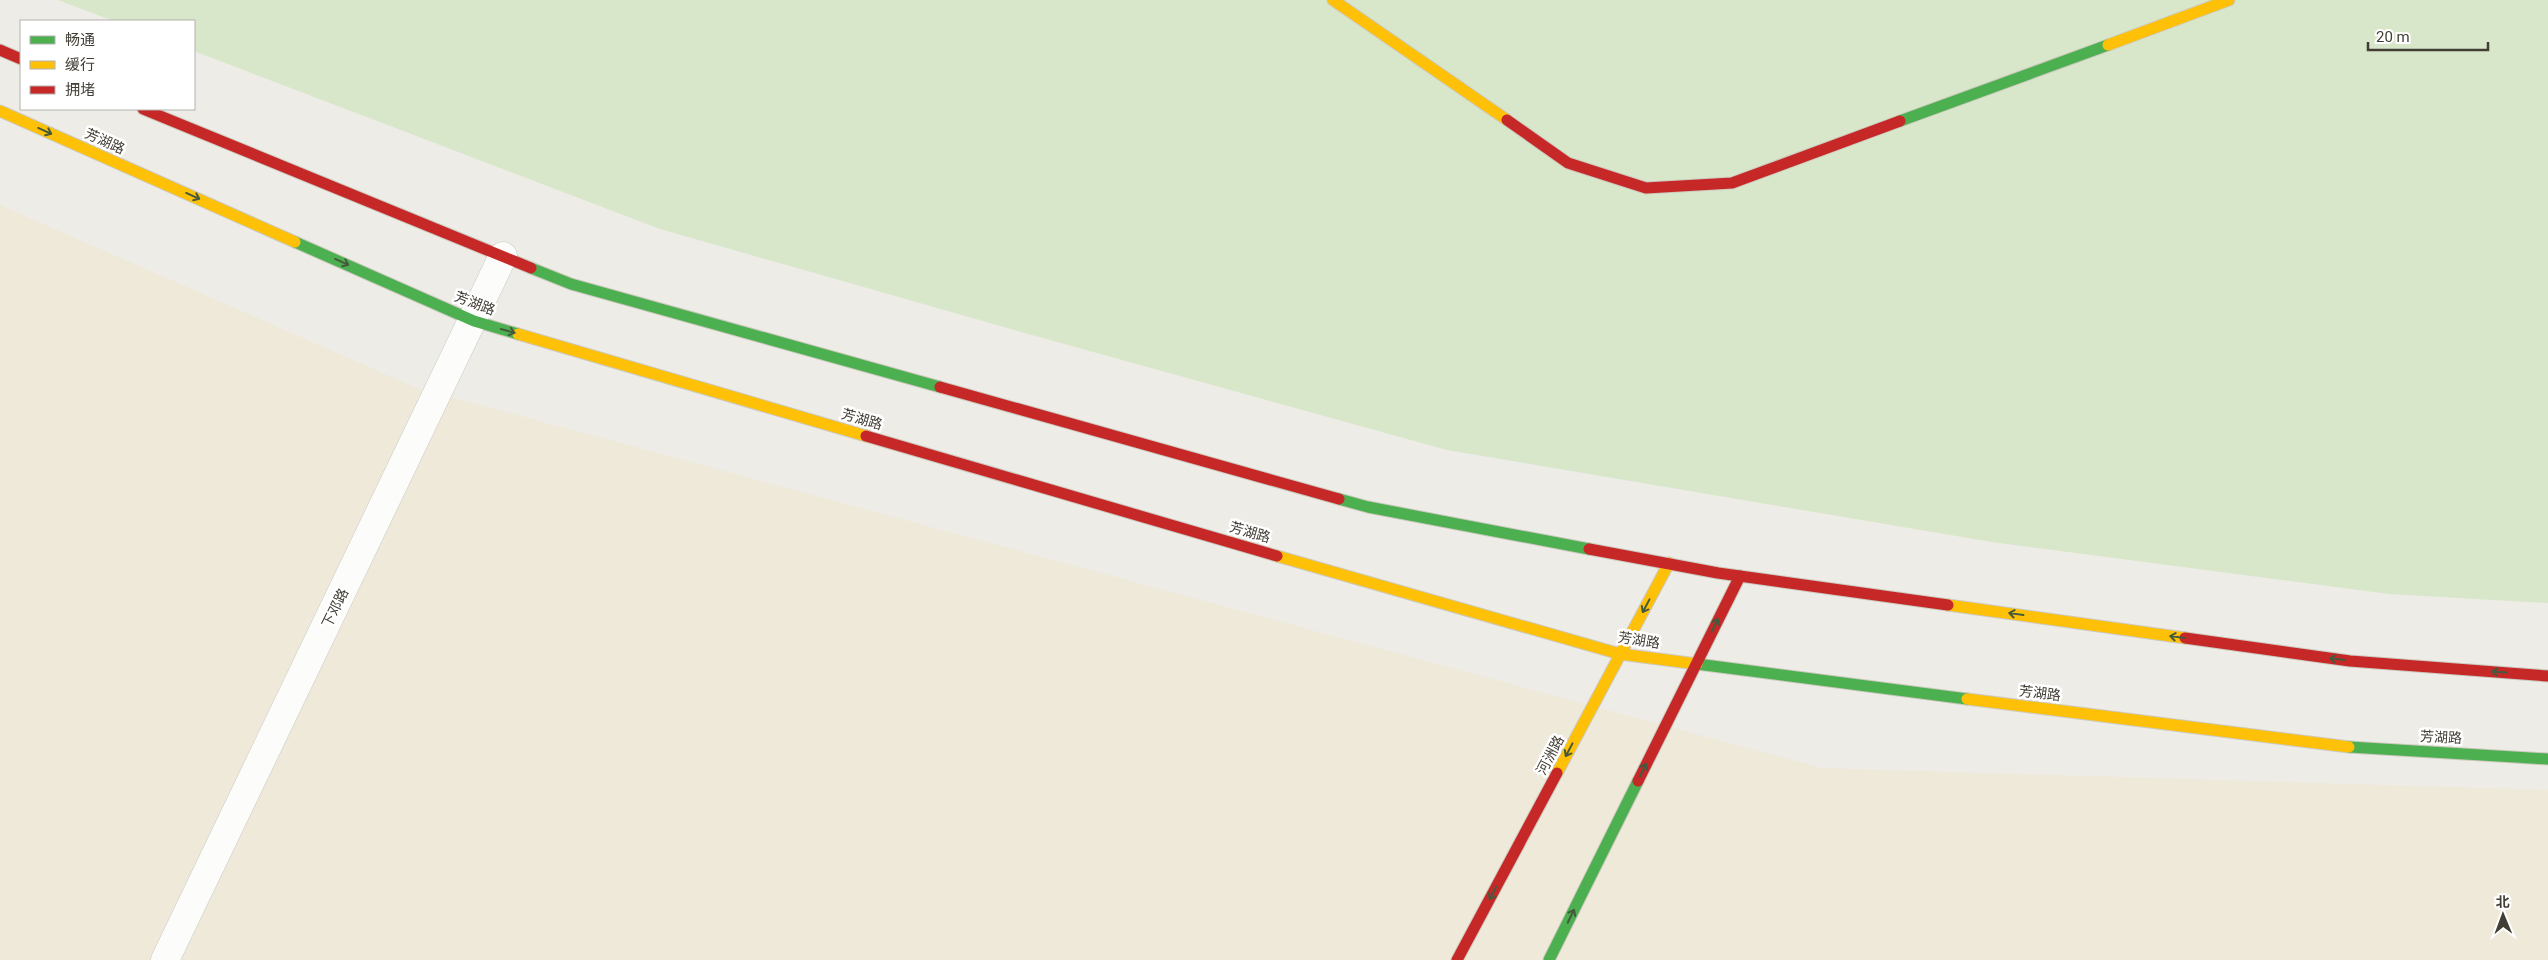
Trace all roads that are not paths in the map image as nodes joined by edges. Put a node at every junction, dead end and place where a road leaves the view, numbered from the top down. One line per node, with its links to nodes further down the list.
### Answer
1 (1333, 0): 2 (street)
2 (2229, 0)
3 (0, 50): 4 (street)
4 (20, 59)
5 (145, 110): 7 (street)
6 (0, 111): 8 (street, 芳湖路, one-way to 8)
7 (503, 256): 8 (street, 下邓路); 9 (street)
8 (474, 321): 11 (street, 芳湖路, one-way to 11); 15 (street, 下邓路)
9 (1669, 564): 10 (street); 11 (street, 河洲路, one-way to 11)
10 (1740, 576): 12 (street, one-way to 10); 13 (street, one-way to 10)
11 (1620, 654): 12 (street, 芳湖路); 16 (street, 河洲路, one-way to 16)
12 (1695, 664): 14 (street, 芳湖路); 17 (street, one-way to 12)
13 (2548, 676)
14 (2548, 759)
15 (165, 960)
16 (1457, 960)
17 (1549, 960)

